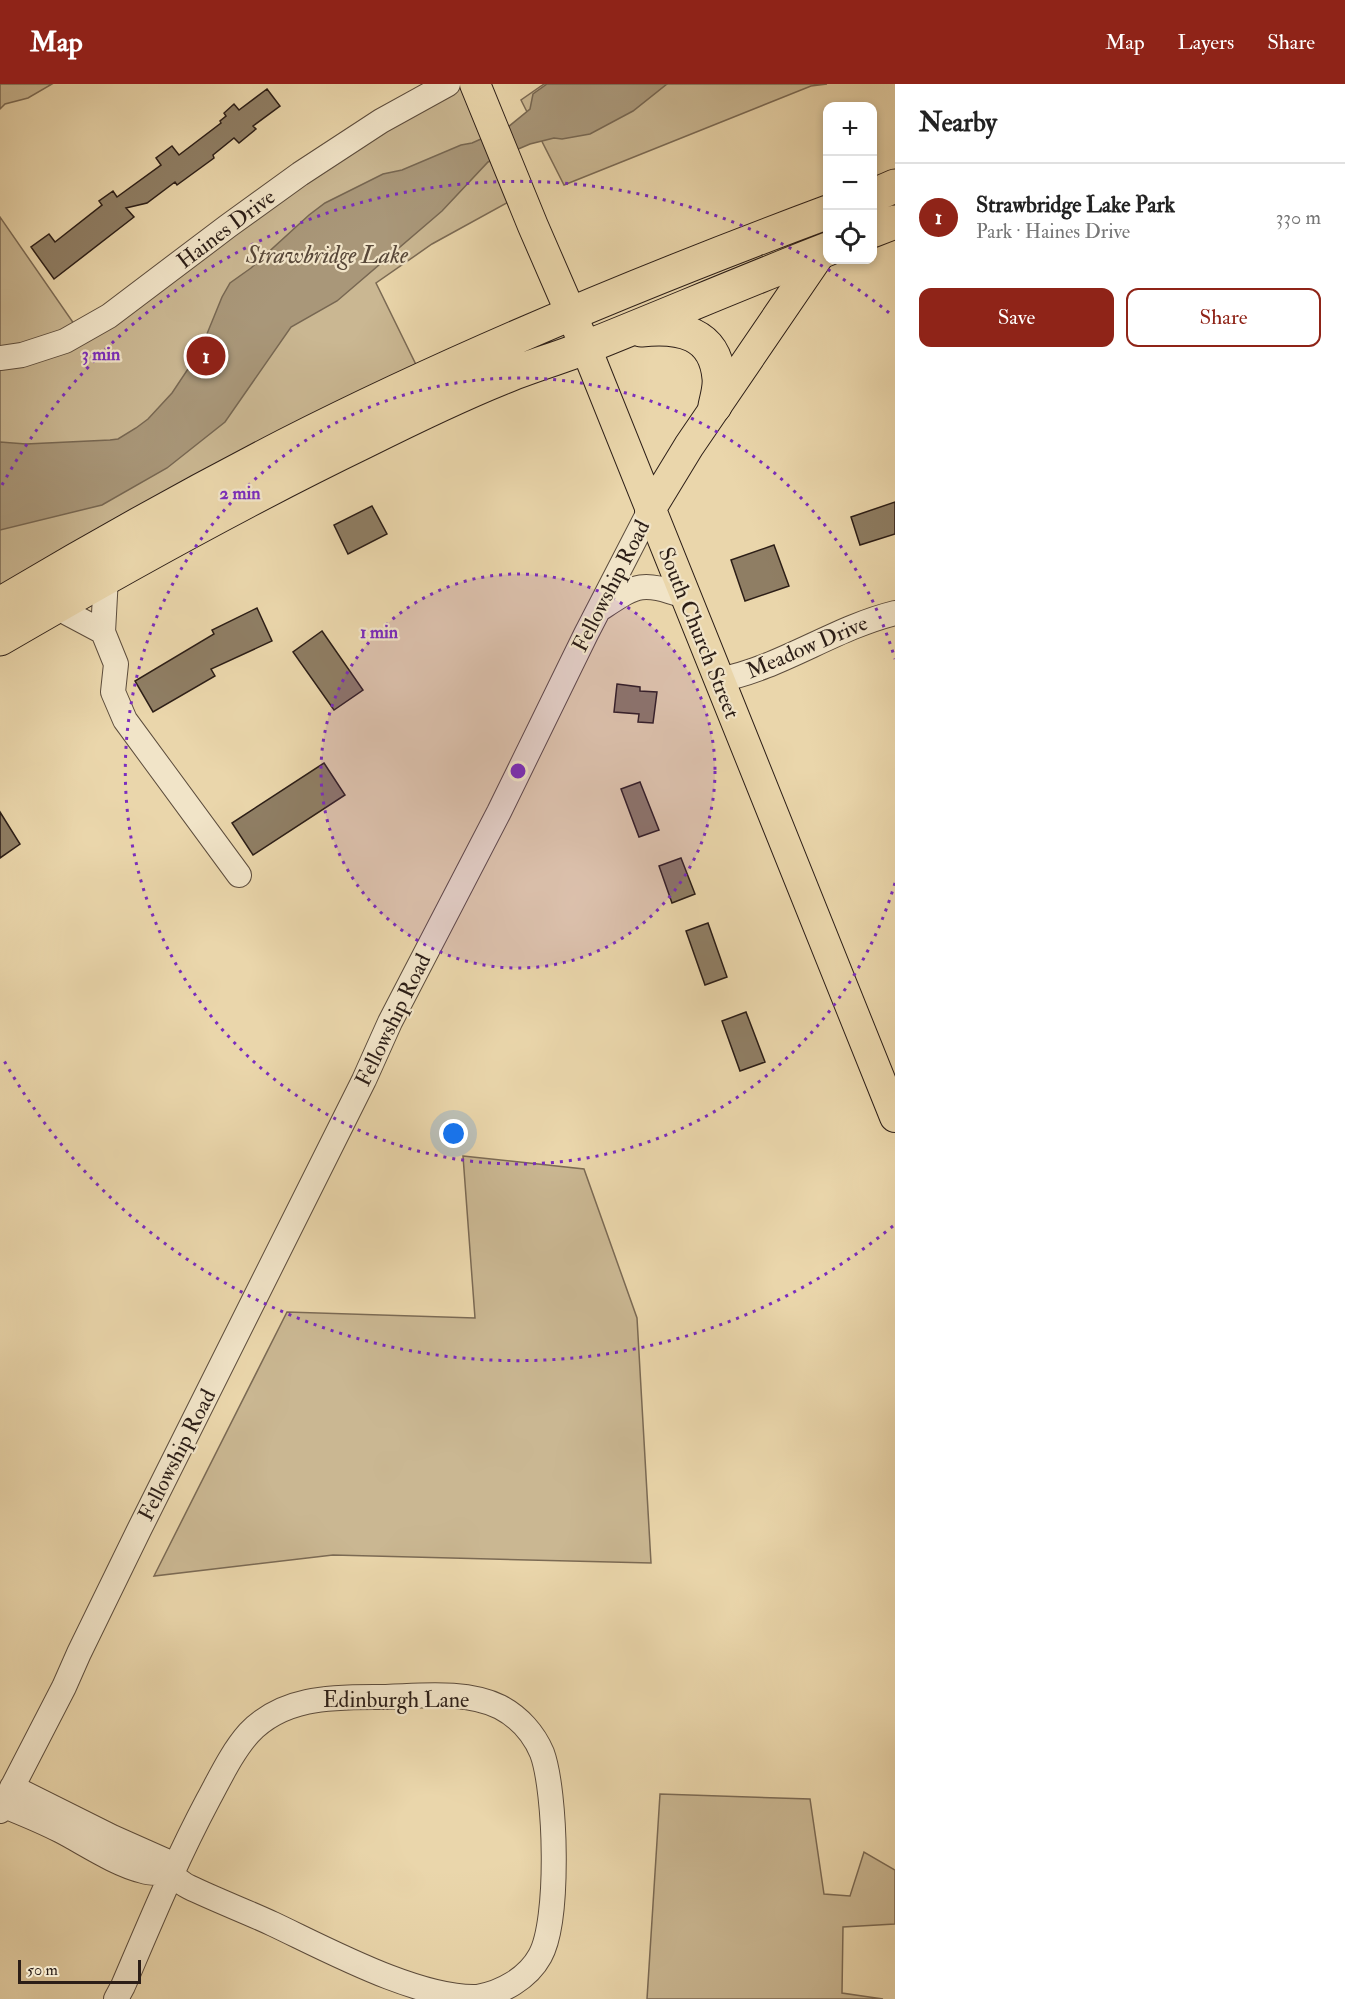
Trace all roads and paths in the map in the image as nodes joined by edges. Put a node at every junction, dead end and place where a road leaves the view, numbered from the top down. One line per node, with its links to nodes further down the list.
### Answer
1 (448, 84): 11 (street, Haines Drive)
2 (475, 84): 8 (main road, South Church Street)
3 (823, 214): 8 (highway)
4 (895, 222): 5 (highway)
5 (877, 229)
6 (823, 249): 9 (highway)
7 (823, 252): 12 (main road, Fellowship Road)
8 (571, 313): 10 (main road, South Church Street); 18 (highway)
9 (624, 332): 10 (highway); 12 (highway)
10 (586, 348): 13 (main road, South Church Street); 16 (highway)
11 (0, 358)
12 (716, 406): 14 (main road, Fellowship Road)
13 (626, 446): 14 (main road); 15 (main road, South Church Street)
14 (688, 446): 15 (main road, Fellowship Road)
15 (650, 510): 17 (main road, South Church Street); 20 (street, Fellowship Road)
16 (106, 577): 19 (highway); 22 (street)
17 (684, 597): 20 (street); 24 (main road, South Church Street)
18 (0, 604)
19 (56, 607): 22 (street); 23 (highway)
20 (598, 611): 27 (street, Fellowship Road)
21 (895, 613): 24 (street, Meadow Drive)
22 (103, 632): 25 (street)
23 (0, 639)
24 (718, 680): 26 (main road, South Church Street)
25 (239, 875)
26 (895, 1117)
27 (5, 1801): 28 (street, Edinburgh Lane)
28 (170, 1875): 28 (street, Edinburgh Lane); 29 (street)
29 (116, 1999)

